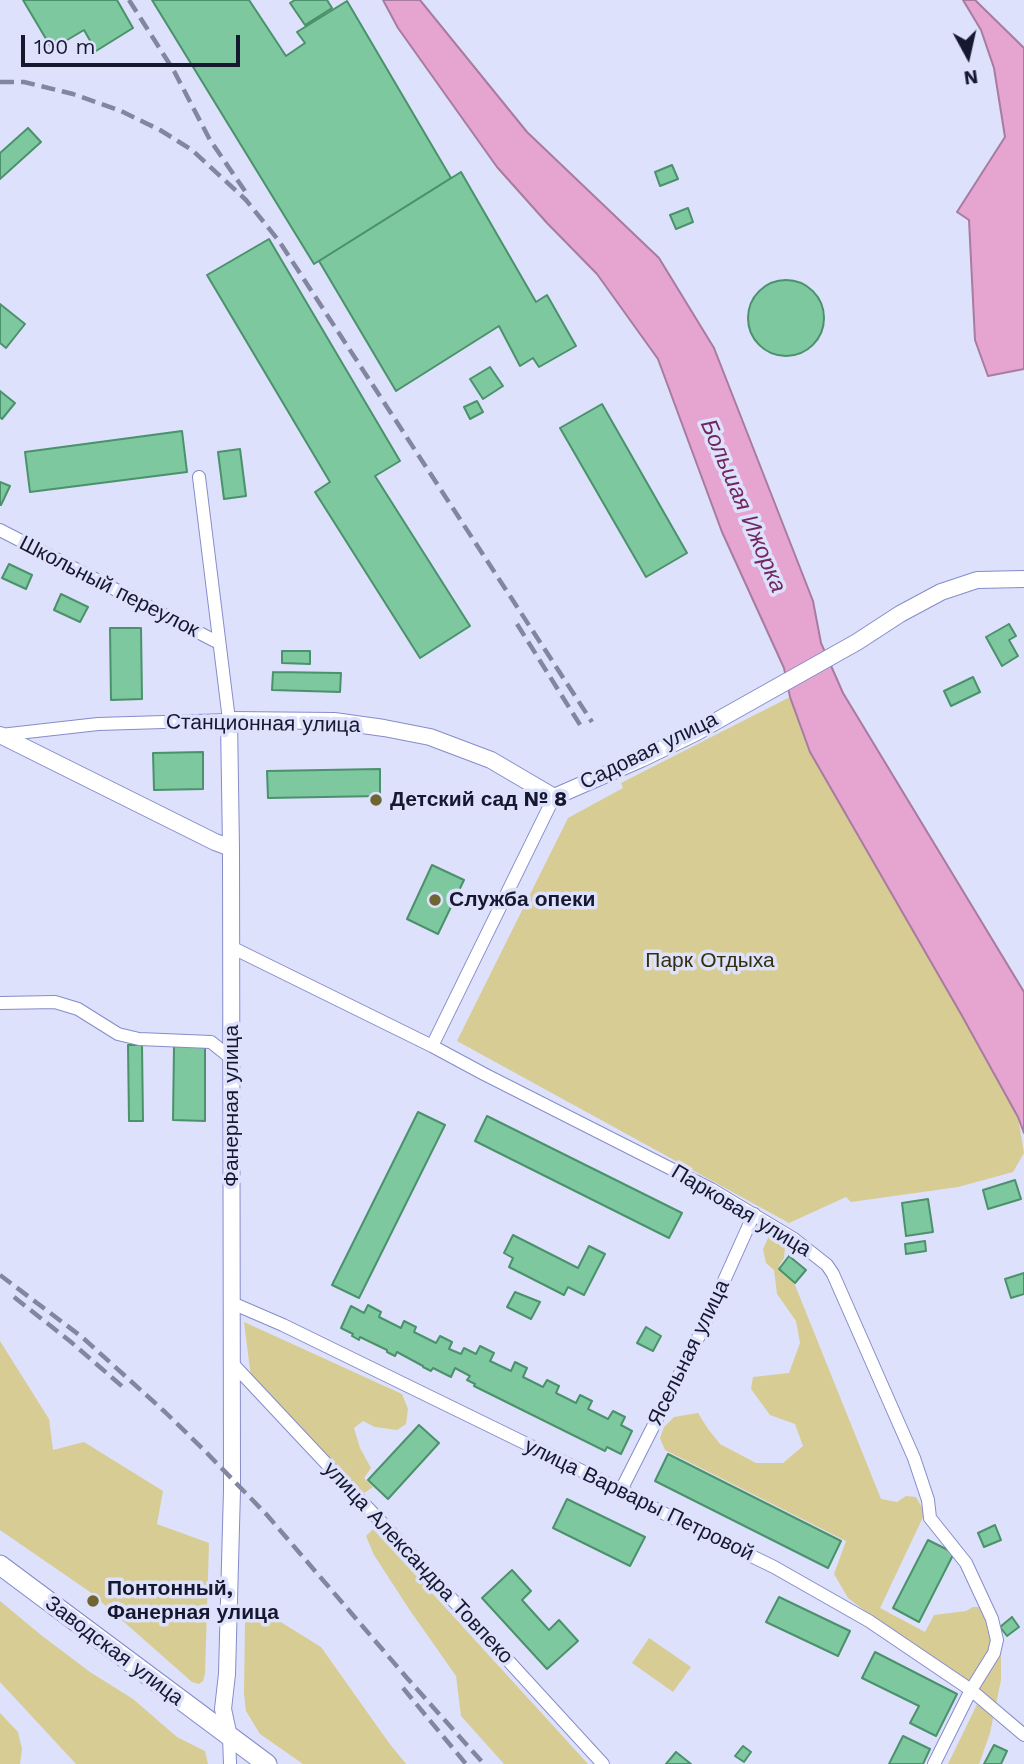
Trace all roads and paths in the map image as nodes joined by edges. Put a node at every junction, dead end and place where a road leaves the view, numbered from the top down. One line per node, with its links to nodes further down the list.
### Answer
1 (199, 477): 4 (street, Фанерная улица)
2 (0, 530): 4 (street, Школьный переулок)
3 (1024, 579): 7 (street, Садовая улица)
4 (219, 643): 5 (street, Фанерная улица)
5 (229, 720): 6 (street, Станционная улица); 7 (street, Станционная улица); 8 (street, Фанерная улица)
6 (0, 735): 8 (street)
7 (554, 797): 11 (street)
8 (231, 848): 9 (street, Фанерная улица)
9 (231, 947): 11 (street, Парковая улица); 12 (street, Фанерная улица)
10 (0, 1003): 12 (street)
11 (432, 1046): 13 (street, Парковая улица)
12 (232, 1058): 14 (street, Фанерная улица)
13 (754, 1214): 16 (street, Ясельная улица); 18 (street, Парковая улица)
14 (232, 1303): 15 (street, Фанерная улица); 16 (street, улица Варвары Петровой)
15 (232, 1363): 20 (street, Фанерная улица); 23 (street, улица Александра Товпеко)
16 (621, 1490): 18 (street, улица Варвары Петровой)
17 (0, 1565): 20 (main road, Заводская улица)
18 (971, 1690): 19 (street, улица Варвары Петровой); 24 (street, Парковая улица)
19 (1024, 1735)
20 (229, 1737): 21 (street); 22 (main road, Заводская улица)
21 (230, 1764)
22 (267, 1764)
23 (603, 1764)
24 (934, 1764)

